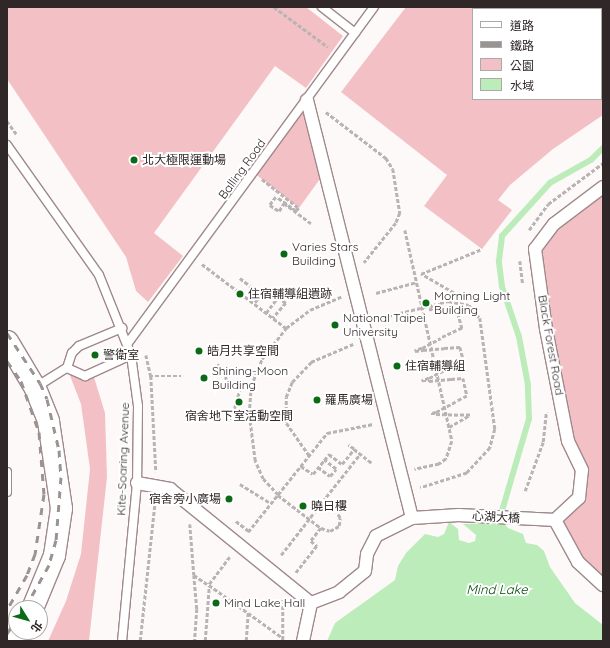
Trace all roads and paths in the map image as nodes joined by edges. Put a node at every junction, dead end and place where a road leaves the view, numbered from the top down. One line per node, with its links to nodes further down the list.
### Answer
1 (274, 7): 5 (path)
2 (322, 7): 4 (lane)
3 (374, 7): 4 (lane, Balling Road)
4 (355, 33): 5 (lane, Balling Road)
5 (339, 55): 6 (lane, Balling Road)
6 (307, 100): 8 (lane, Balling Road); 15 (street); 15 (path)
7 (7, 145): 25 (lane, Kite-Soaring Avenue)
8 (254, 173): 10 (path); 13 (lane, Balling Road)
9 (603, 187): 61 (street, Black Forest Road)
10 (311, 223)
11 (406, 230): 16 (path)
12 (482, 249): 19 (path)
13 (193, 257): 20 (path); 29 (lane, Balling Road)
14 (240, 278): 20 (path)
15 (352, 278): 17 (street)
16 (418, 282): 18 (path); 21 (path)
17 (354, 291): 24 (street); 26 (path)
18 (376, 293)
19 (448, 301): 21 (path); 40 (path, bridge); 54 (path)
20 (254, 304): 22 (path)
21 (423, 307): 24 (path); 40 (path)
22 (266, 313): 23 (path); 23 (path)
23 (273, 318): 26 (path)
24 (364, 322): 27 (street)
25 (122, 328): 29 (lane, Kite-Soaring Avenue); 32 (lane)
26 (286, 328): 35 (path)
27 (369, 339): 39 (street); 44 (path)
28 (7, 341): 36 (street)
29 (128, 343): 30 (lane, Kite-Soaring Avenue)
30 (131, 355): 32 (lane); 33 (lane, Kite-Soaring Avenue)
31 (217, 364): 37 (path)
32 (67, 368): 36 (lane)
33 (135, 376): 34 (path); 51 (lane, Kite-Soaring Avenue)
34 (181, 376)
35 (251, 386): 37 (path); 55 (path)
36 (35, 388): 70 (street)
37 (240, 388): 38 (path)
38 (231, 420)
39 (389, 420): 44 (path); 50 (street)
40 (449, 427): 50 (path)
41 (348, 445): 42 (path)
42 (354, 449): 43 (path); 45 (path)
43 (360, 454): 46 (path); 65 (path, bridge)
44 (309, 456): 47 (path)
45 (324, 460): 48 (path); 48 (path)
46 (372, 463)
47 (302, 466): 48 (path); 55 (path)
48 (318, 467)
49 (7, 472): 53 (lane)
50 (401, 472): 54 (street)
51 (137, 483): 57 (street); 73 (lane, Kite-Soaring Avenue)
52 (240, 484): 56 (path)
53 (7, 492)
54 (406, 492): 60 (street)
55 (278, 495): 56 (path); 62 (path)
56 (271, 503): 63 (path)
57 (188, 504): 64 (street); 67 (path)
58 (335, 510): 62 (path)
59 (233, 518): 63 (path)
60 (412, 518): 61 (street, 心湖大橋); 71 (street)
61 (555, 520): 68 (street)
62 (321, 528): 66 (path)
63 (249, 531): 64 (path)
64 (239, 545): 69 (path); 71 (street)
65 (281, 556)
66 (299, 570)
67 (194, 575): 69 (path); 74 (path)
68 (603, 585)
69 (209, 586): 72 (path); 75 (path)
70 (35, 600)
71 (311, 603): 78 (street)
72 (248, 612): 76 (path); 77 (path)
73 (122, 641)
74 (195, 641)
75 (205, 641)
76 (246, 641)
77 (283, 641)
78 (303, 641)

